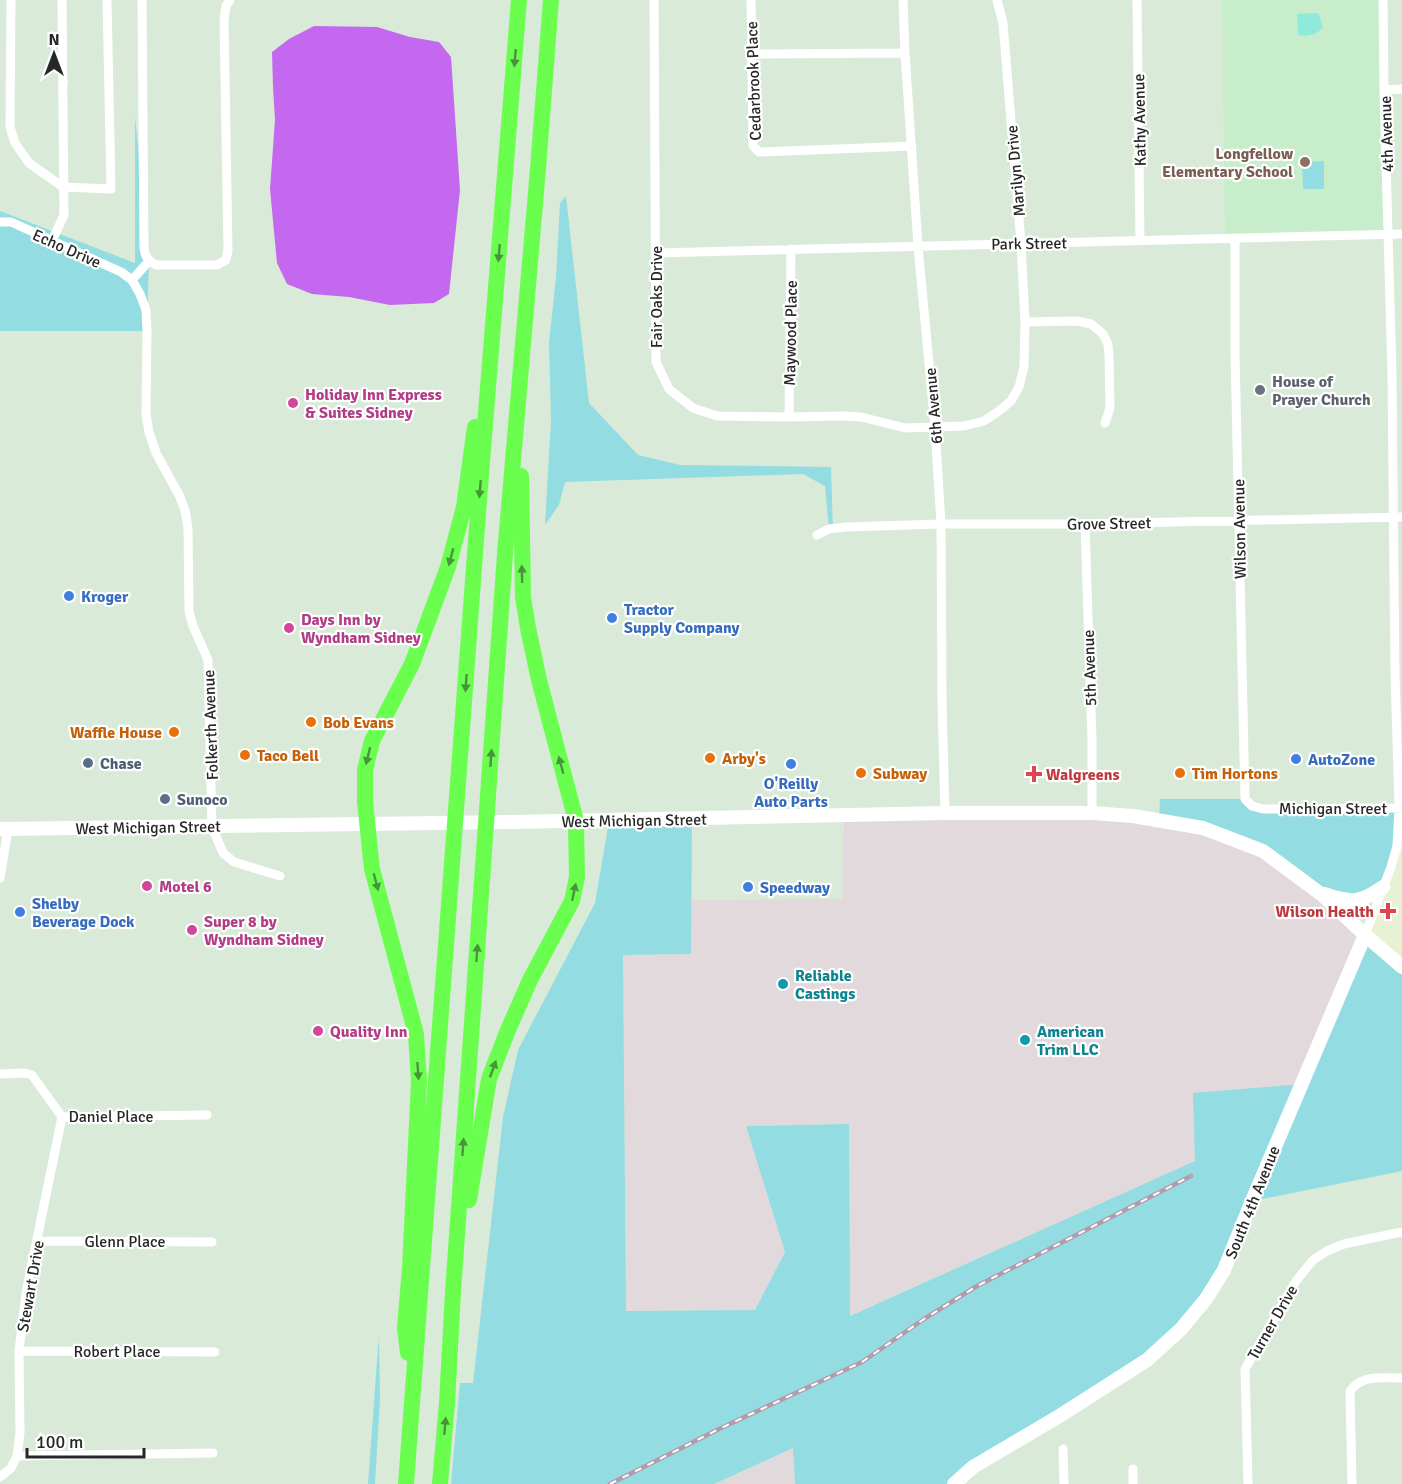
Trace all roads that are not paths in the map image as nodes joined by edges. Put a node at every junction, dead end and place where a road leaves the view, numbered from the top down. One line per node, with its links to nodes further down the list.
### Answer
1 (11, 0): 18 (street)
2 (62, 0): 20 (street)
3 (106, 0): 20 (street)
4 (142, 0): 31 (street)
5 (230, 0): 31 (street)
6 (519, 0): 34 (highway, one-way to 34)
7 (551, 0): 36 (highway)
8 (654, 0): 30 (street, Fair Oaks Drive)
9 (751, 0): 15 (street, Cedarbrook Place)
10 (903, 0): 14 (street, 6th Avenue)
11 (997, 0): 27 (street, Marilyn Drive)
12 (1137, 0): 25 (street, Kathy Avenue)
13 (1383, 0): 17 (street, 4th Avenue)
14 (905, 53): 15 (street); 19 (street, 6th Avenue)
15 (751, 54): 19 (street, Cedarbrook Place)
16 (1402, 89): 17 (street)
17 (1384, 90): 22 (street, 4th Avenue)
18 (5, 106): 20 (street)
19 (912, 146): 28 (street, 6th Avenue)
20 (63, 187): 26 (street)
21 (0, 222): 26 (street, Echo Drive)
22 (1389, 234): 23 (street, Park Street); 24 (street, Park Street); 35 (street, 4th Avenue)
23 (1402, 234)
24 (1234, 238): 25 (street, Park Street); 41 (street, Wilson Avenue)
25 (1140, 240): 27 (street, Park Street)
26 (52, 241): 32 (street, Echo Drive)
27 (1021, 243): 28 (street, Park Street); 33 (street, Marilyn Drive)
28 (918, 246): 29 (street, Park Street); 39 (street, 6th Avenue)
29 (791, 249): 30 (street, Park Street); 37 (street, Maywood Place)
30 (656, 253): 37 (street, Fair Oaks Drive)
31 (149, 261): 32 (street)
32 (132, 280): 51 (street, Folkerth Avenue)
33 (1025, 322): 38 (street); 39 (street, Marilyn Drive)
34 (493, 335): 50 (highway, one-way to 50); 69 (highway, one-way to 69)
35 (1397, 376): 40 (street, 4th Avenue)
36 (520, 378): 49 (highway, one-way to 36); 65 (highway, one-way to 36)
37 (789, 417): 39 (street, Fair Oaks Drive)
38 (1105, 423)
39 (935, 427): 42 (street, 6th Avenue)
40 (1398, 517): 41 (street, Grove Street); 46 (street, 4th Avenue)
41 (1239, 520): 43 (street, Grove Street); 45 (street, Wilson Avenue)
42 (941, 524): 43 (street, Grove Street); 44 (street, Grove Street); 47 (street, 6th Avenue)
43 (1085, 524): 48 (street, 5th Avenue)
44 (817, 535)
45 (1263, 808): 46 (street, Michigan Street)
46 (1400, 808): 55 (street, South 4th Avenue)
47 (945, 813): 48 (main road, West Michigan Street); 49 (main road, West Michigan Street)
48 (1092, 813): 56 (main road, West Michigan Street)
49 (576, 821): 50 (main road, West Michigan Street); 65 (highway, one-way to 49)
50 (367, 824): 51 (main road, West Michigan Street); 69 (highway, one-way to 69)
51 (212, 827): 52 (main road, West Michigan Street); 53 (street)
52 (4, 829): 54 (street)
53 (280, 876)
54 (0, 878)
55 (1383, 887): 56 (main road); 57 (street, South 4th Avenue)
56 (1321, 894): 57 (main road, West Michigan Street)
57 (1365, 935): 58 (main road, West Michigan Street); 77 (main road, South 4th Avenue)
58 (1402, 967)
59 (0, 1074): 61 (street, Daniel Place)
60 (207, 1115): 61 (street, Daniel Place)
61 (62, 1117): 63 (street, Stewart Drive)
62 (1402, 1232): 80 (street, Turner Drive)
63 (37, 1241): 64 (street, Glenn Place); 66 (street, Stewart Drive)
64 (212, 1242)
65 (453, 1292): 76 (highway, one-way to 65)
66 (19, 1351): 67 (street, Robert Place); 72 (street, Stewart Drive)
67 (215, 1352)
68 (1402, 1378): 81 (street)
69 (412, 1397): 75 (highway)
70 (1063, 1449): 78 (street)
71 (213, 1453): 72 (street)
72 (17, 1456): 74 (street)
73 (1133, 1469): 79 (street)
74 (0, 1477)
75 (406, 1484)
76 (440, 1484)
77 (954, 1484)
78 (1064, 1484)
79 (1133, 1484)
80 (1248, 1484)
81 (1352, 1484)

